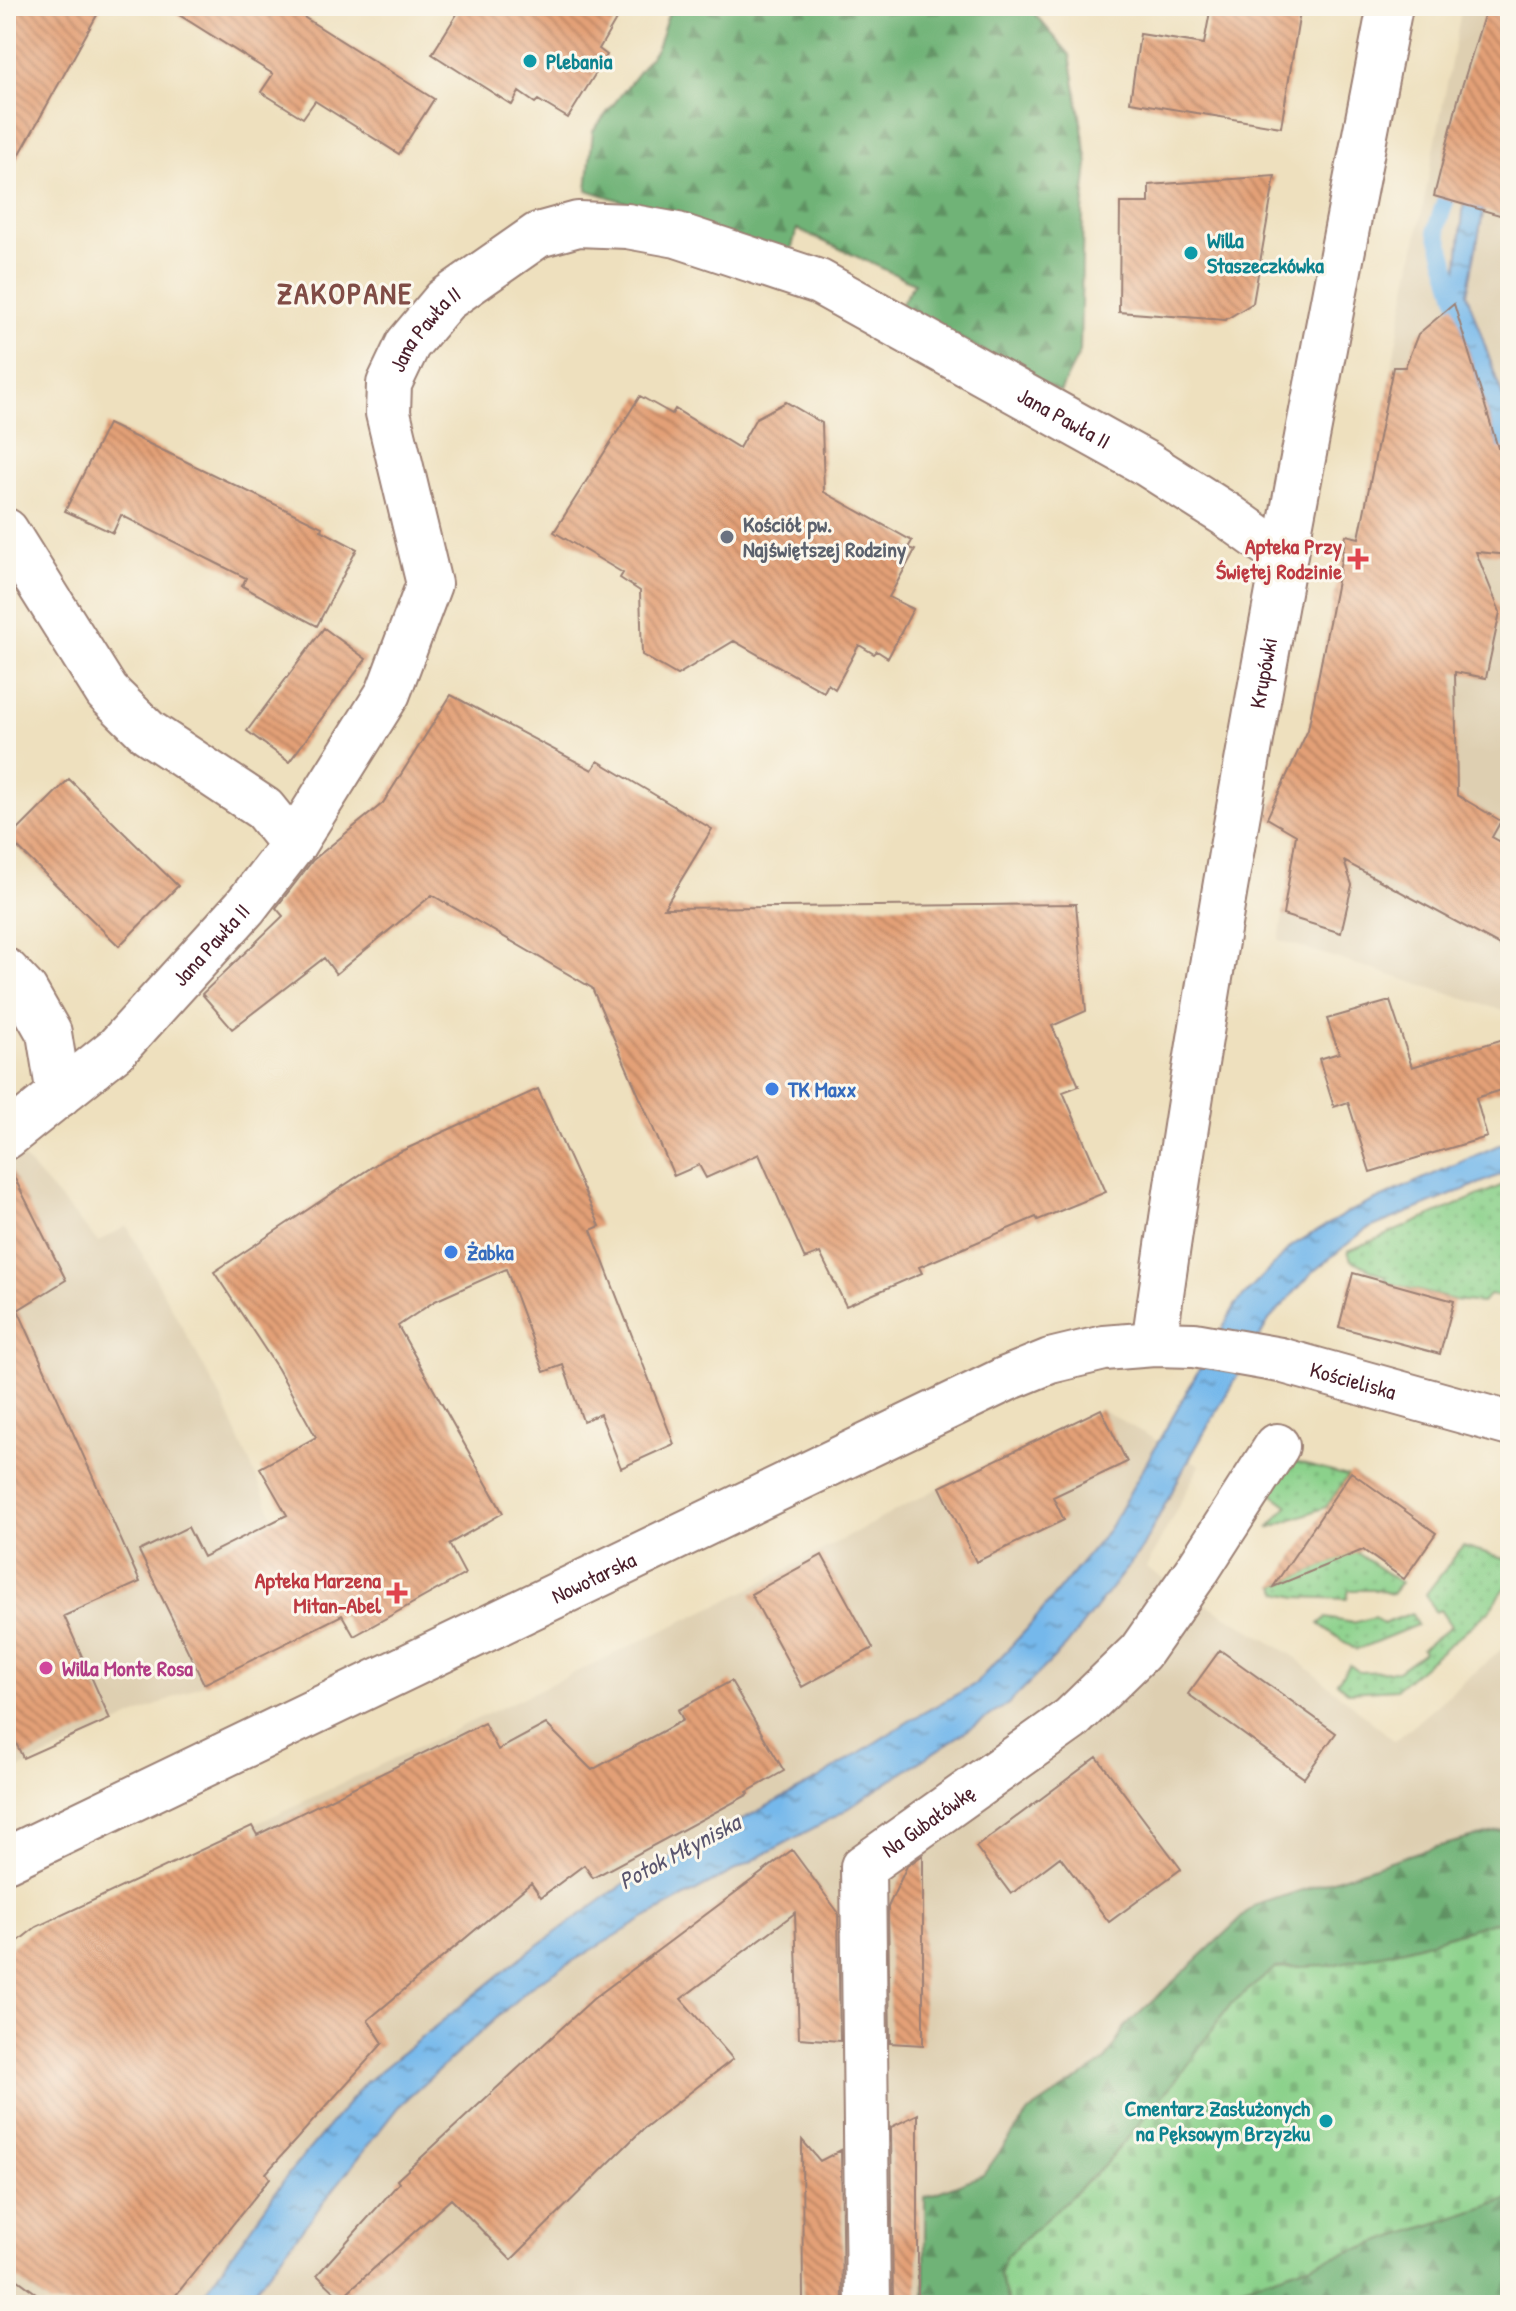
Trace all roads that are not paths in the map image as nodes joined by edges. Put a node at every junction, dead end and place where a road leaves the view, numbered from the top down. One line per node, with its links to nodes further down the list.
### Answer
1 (1390, 6): 3 (street, Krupówki)
2 (6, 531): 4 (street)
3 (1283, 555): 4 (street, Jana Pawła II); 8 (street, Krupówki)
4 (293, 845): 6 (street, Jana Pawła II)
5 (6, 971): 6 (street)
6 (59, 1095): 7 (street, Jana Pawła II)
7 (6, 1137)
8 (1174, 1344): 9 (street, Kościeliska); 11 (street, Nowotarska)
9 (1510, 1424)
10 (1277, 1446): 12 (street, Na Gubałówkę)
11 (6, 1860)
12 (868, 2305)

